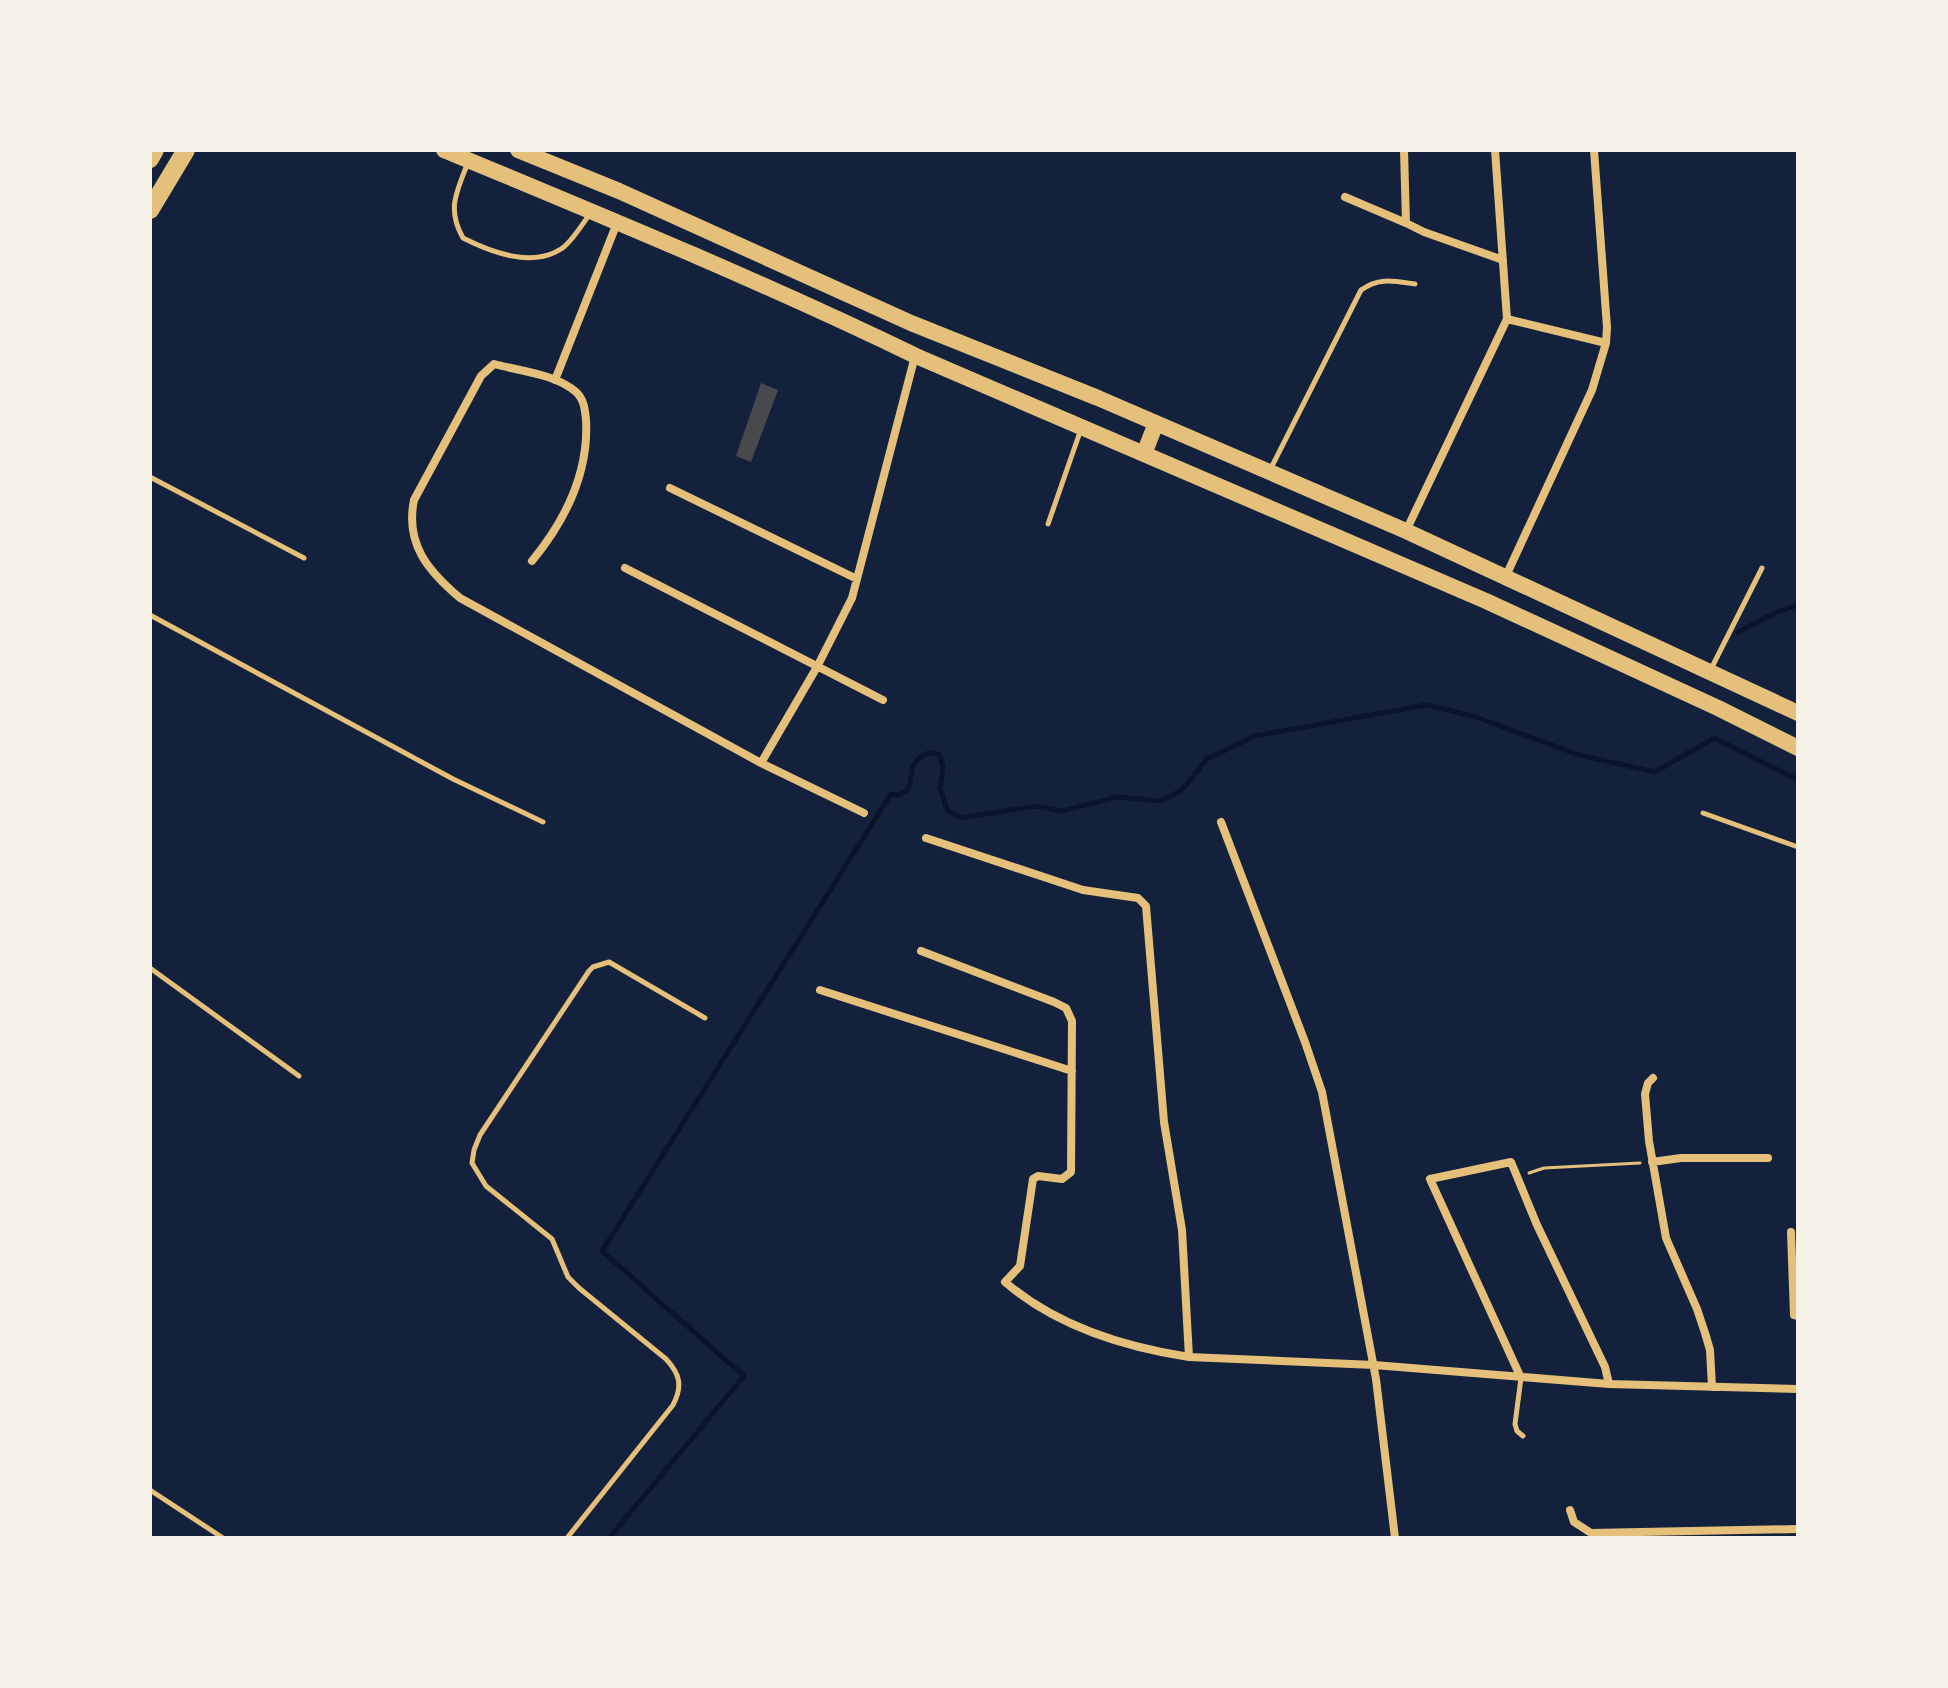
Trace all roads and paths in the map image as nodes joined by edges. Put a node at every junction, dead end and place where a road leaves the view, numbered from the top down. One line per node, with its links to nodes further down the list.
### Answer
1 (155, 150): 8 (highway)
2 (186, 150): 11 (highway)
3 (444, 150): 9 (main road)
4 (518, 150): 21 (main road)
5 (1404, 150): 14 (street)
6 (1495, 150): 15 (street)
7 (1594, 150): 18 (street)
8 (150, 159)
9 (469, 160): 12 (main road); 12 (lane)
10 (1345, 197): 14 (street)
11 (150, 210)
12 (592, 212): 13 (main road)
13 (617, 222): 19 (main road); 20 (street)
14 (1406, 223): 15 (street)
15 (1503, 260): 17 (street)
16 (1415, 284): 24 (lane)
17 (1507, 319): 18 (street); 28 (street)
18 (1606, 343): 34 (street)
19 (916, 356): 22 (main road); 33 (street)
20 (555, 380): 30 (street); 41 (street)
21 (1156, 423): 23 (main road); 24 (main road)
22 (1082, 427): 23 (main road); 27 (lane)
23 (1144, 454): 40 (main road)
24 (1269, 472): 28 (main road)
25 (150, 477): 29 (lane)
26 (670, 488): 33 (street)
27 (1048, 524)
28 (1406, 531): 34 (main road)
29 (304, 558)
30 (532, 561)
31 (625, 568): 36 (street)
32 (1762, 568): 37 (lane)
33 (857, 579): 36 (street)
34 (1505, 579): 37 (main road)
35 (150, 615): 44 (lane)
36 (817, 667): 38 (street); 41 (street)
37 (1709, 673): 39 (main road)
38 (883, 700)
39 (1798, 713)
40 (1798, 748)
41 (761, 763): 42 (street)
42 (864, 813)
43 (1703, 813): 47 (lane)
44 (543, 822)
45 (1221, 822): 61 (street)
46 (926, 838): 60 (street)
47 (1798, 847)
48 (921, 951): 52 (street)
49 (150, 968): 53 (lane)
50 (820, 990): 52 (street)
51 (705, 1018): 71 (lane)
52 (1072, 1071): 60 (street)
53 (299, 1076)
54 (1653, 1078): 56 (street)
55 (1768, 1158): 56 (street)
56 (1652, 1162): 57 (path); 64 (street)
57 (1518, 1176): 62 (street); 63 (street)
58 (1791, 1232): 59 (street)
59 (1798, 1316)
60 (1189, 1357): 61 (street)
61 (1374, 1365): 62 (street); 72 (street)
62 (1521, 1378): 63 (street); 66 (lane)
63 (1609, 1384): 64 (street)
64 (1712, 1387): 65 (street)
65 (1798, 1389)
66 (1523, 1436)
67 (150, 1490): 70 (lane)
68 (1570, 1510): 69 (street)
69 (1798, 1529)
70 (223, 1538)
71 (567, 1538)
72 (1395, 1538)

